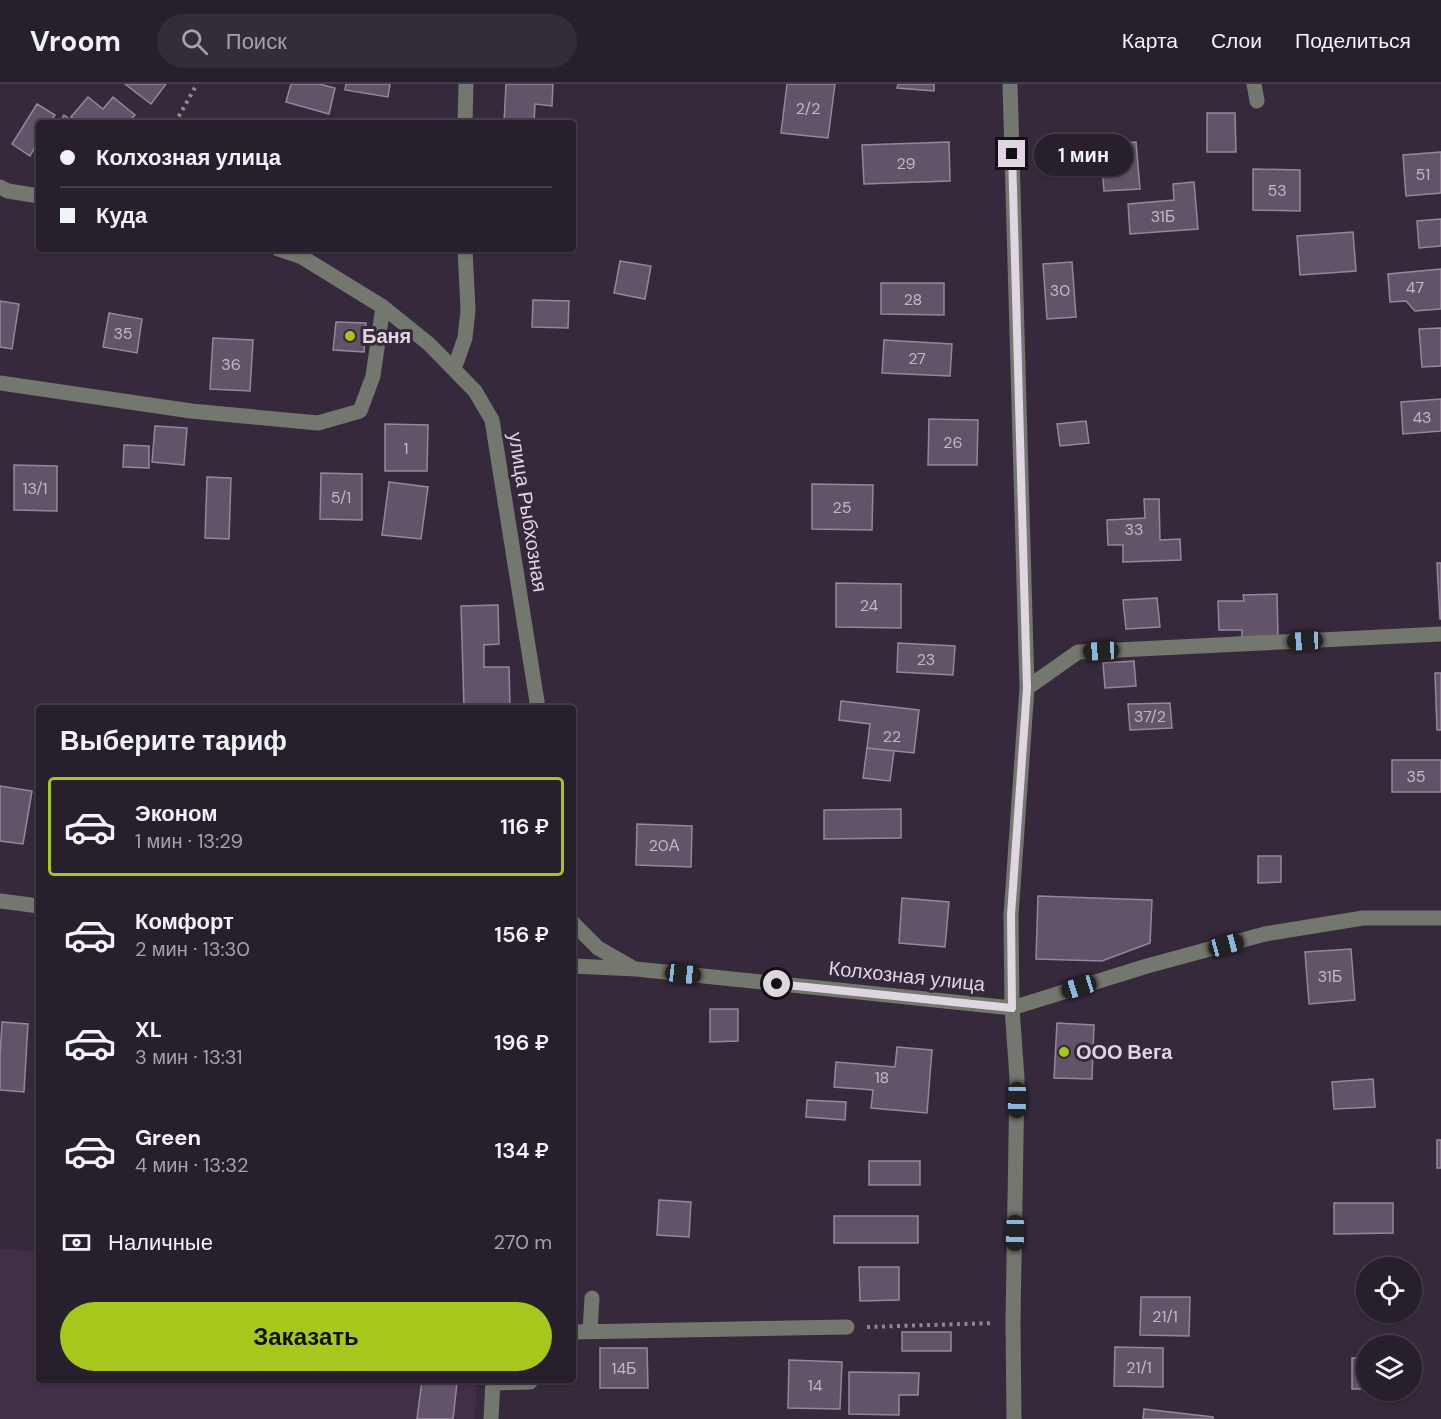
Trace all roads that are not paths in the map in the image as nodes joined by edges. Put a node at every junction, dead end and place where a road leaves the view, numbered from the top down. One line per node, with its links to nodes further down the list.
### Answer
1 (466, 84): 5 (street)
2 (1010, 84): 14 (street)
3 (1254, 84): 4 (street)
4 (1257, 101)
5 (465, 120)
6 (0, 187): 7 (street)
7 (36, 196)
8 (288, 252): 10 (street, улица Рыбхозная)
9 (465, 252): 11 (street)
10 (383, 308): 11 (street, улица Рыбхозная); 12 (street)
11 (454, 369): 15 (street, улица Рыбхозная)
12 (0, 383)
13 (1441, 634): 14 (street)
14 (1027, 688): 22 (street)
15 (538, 705)
16 (0, 901): 17 (street)
17 (36, 906)
18 (1441, 918): 22 (street, Колхозная улица)
19 (576, 926): 21 (street)
20 (576, 966): 21 (street, Колхозная улица)
21 (636, 969): 22 (street, Колхозная улица)
22 (1012, 1008): 29 (street)
23 (592, 1299): 26 (street)
24 (847, 1327): 26 (street)
25 (576, 1332): 26 (street)
26 (590, 1332)
27 (493, 1383): 28 (street)
28 (490, 1419)
29 (1014, 1419)

